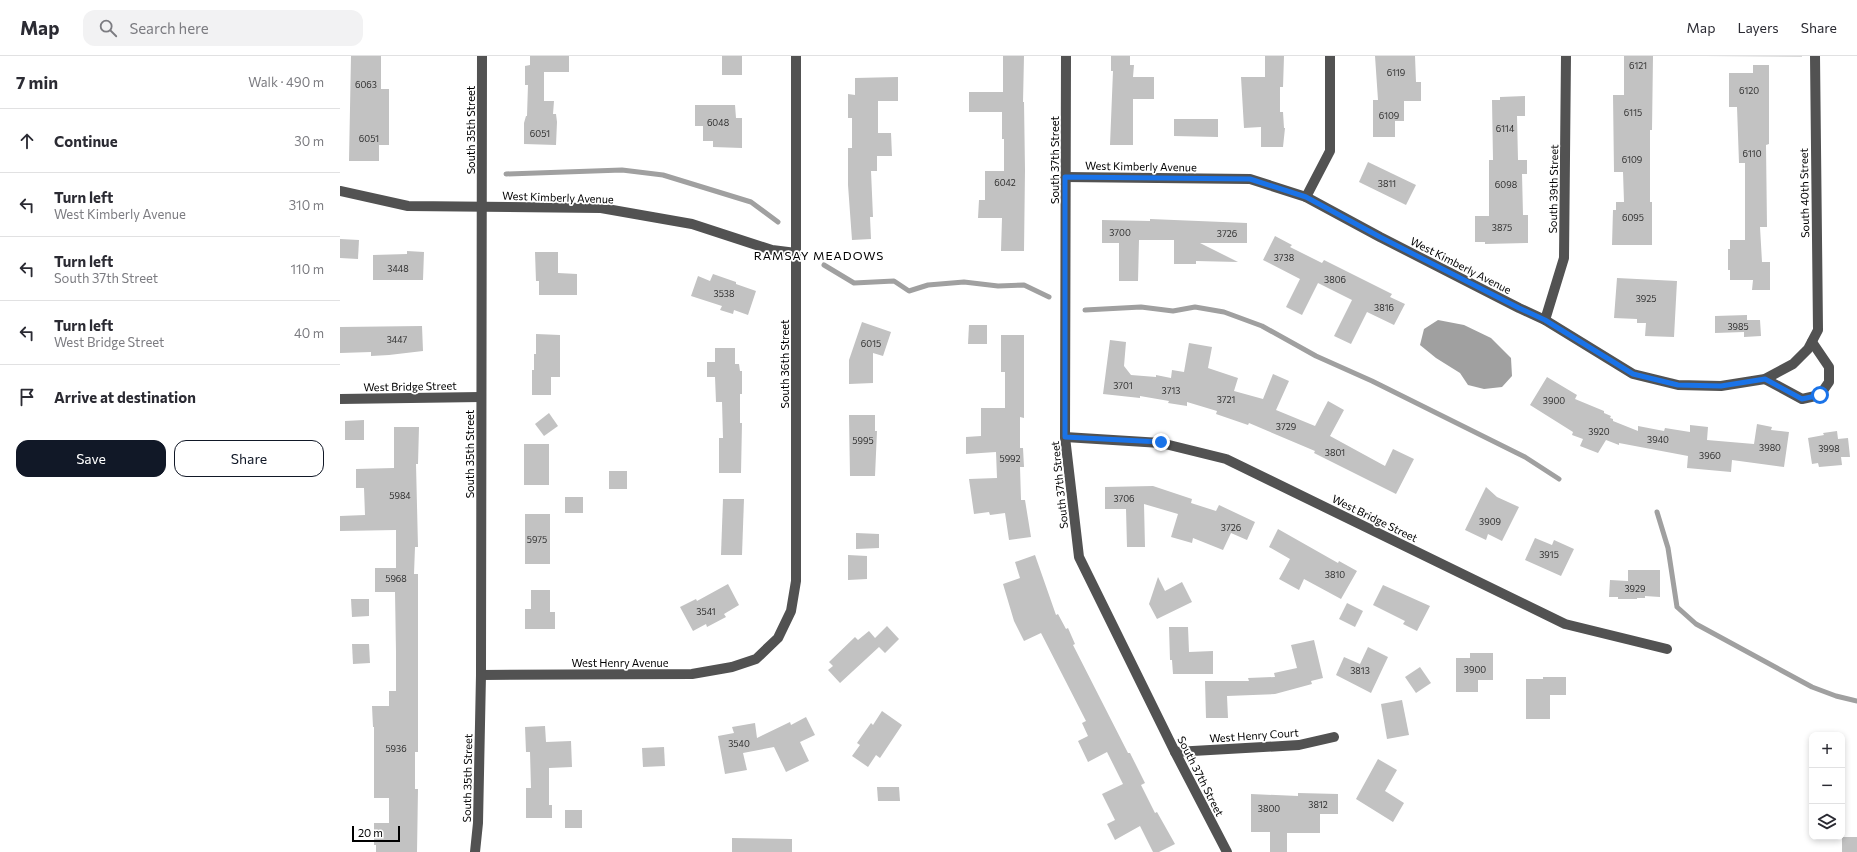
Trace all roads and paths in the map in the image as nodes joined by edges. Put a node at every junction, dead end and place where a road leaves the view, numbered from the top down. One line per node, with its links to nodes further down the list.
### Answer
1 (482, 56): 10 (street, South 35th Street)
2 (796, 56): 11 (street, South 36th Street)
3 (1066, 56): 7 (street, South 37th Street)
4 (1330, 56): 9 (street)
5 (1566, 56): 12 (street, South 39th Street)
6 (1814, 56): 13 (street, South 40th Street)
7 (1065, 177): 9 (street, West Kimberly Avenue); 18 (street, South 37th Street)
8 (340, 192): 10 (street, West Kimberly Avenue)
9 (1306, 197): 12 (street, West Kimberly Avenue)
10 (483, 207): 11 (street, West Kimberly Avenue); 16 (street, South 35th Street)
11 (796, 253): 20 (street, South 36th Street)
12 (1545, 320): 15 (street, West Kimberly Avenue)
13 (1818, 330): 14 (street, West Kimberly Avenue)
14 (1812, 342): 15 (street, West Kimberly Avenue); 15 (street)
15 (1765, 379)
16 (481, 397): 17 (street, West Bridge Street); 21 (street, South 35th Street)
17 (340, 399)
18 (1065, 437): 19 (street, West Bridge Street); 23 (street, South 37th Street)
19 (1667, 649)
20 (756, 659): 21 (street, West Henry Avenue)
21 (481, 675): 24 (street, South 35th Street)
22 (1334, 737): 23 (street, West Henry Court)
23 (1175, 752): 25 (street, South 37th Street)
24 (475, 852)
25 (1227, 852)

